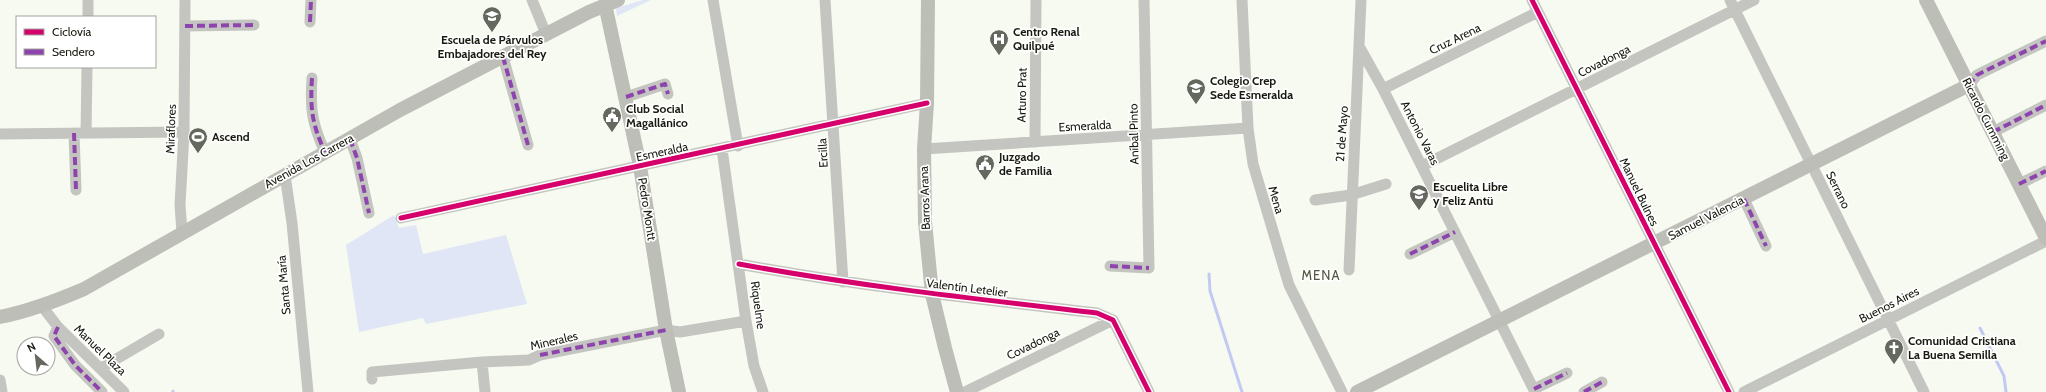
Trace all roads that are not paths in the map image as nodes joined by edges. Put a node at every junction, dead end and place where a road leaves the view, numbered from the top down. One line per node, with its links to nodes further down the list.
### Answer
1 (88, 0): 18 (street)
2 (185, 0): 21 (street, Miraflores)
3 (310, 0): 19 (street)
4 (532, 0): 22 (street)
5 (713, 0): 46 (street)
6 (825, 0): 35 (street, Ercilla)
7 (928, 0): 33 (main road, Barros Arana)
8 (1036, 0): 44 (street, Arturo Prat)
9 (1144, 0): 42 (street, Aníbal Pinto)
10 (1242, 0): 36 (street, Mena)
11 (1362, 0): 24 (street, 21 de Mayo)
12 (1532, 0): 17 (street, Manuel Bulnes)
13 (1754, 0): 16 (street, Covadonga)
14 (1926, 0): 28 (main road, Ricardo Cumming)
15 (611, 2): 22 (main road, Avenida Los Carrera); 32 (main road, Pedro Montt)
16 (1732, 5): 30 (street, Covadonga); 50 (street, Serrano)
17 (1538, 12): 29 (street, Cruz Arena); 30 (street, Manuel Bulnes)
18 (88, 16)
19 (310, 22)
20 (254, 25): 21 (street)
21 (185, 26): 37 (street, Miraflores)
22 (546, 34): 25 (main road, Avenida Los Carrera)
23 (2046, 41): 28 (street)
24 (1360, 48): 29 (street, Antonio Varas); 58 (street, 21 de Mayo)
25 (503, 57): 43 (main road, Avenida Los Carrera); 45 (street)
26 (87, 68): 40 (street)
27 (312, 78): 49 (street)
28 (1968, 85): 38 (main road, Ricardo Cumming); 50 (main road, Samuel Valencia)
29 (1383, 89): 52 (street, Antonio Varas)
30 (1577, 89): 52 (street, Covadonga); 67 (street, Manuel Bulnes)
31 (668, 94): 32 (street)
32 (626, 97): 51 (main road, Pedro Montt)
33 (927, 103): 35 (street, Esmeralda); 47 (main road, Barros Arana)
34 (2046, 105): 38 (street)
35 (833, 124): 46 (street, Esmeralda); 73 (street, Ercilla)
36 (1248, 128): 42 (street, Esmeralda); 101 (street, Mena)
37 (184, 132): 40 (street); 63 (street, Miraflores)
38 (1992, 132): 56 (main road, Ricardo Cumming)
39 (74, 133): 40 (street); 41 (street); 57 (street)
40 (86, 133)
41 (0, 134)
42 (1147, 135): 44 (street, Esmeralda); 71 (street, Aníbal Pinto)
43 (350, 139): 49 (main road, Avenida Los Carrera); 61 (street)
44 (1035, 142): 47 (street, Esmeralda)
45 (528, 145)
46 (738, 146): 48 (street, Esmeralda)
47 (924, 148): 74 (main road, Barros Arana)
48 (722, 149): 51 (street, Esmeralda); 70 (street, Riquelme)
49 (325, 152): 54 (main road, Avenida Los Carrera)
50 (1811, 165): 59 (main road, Samuel Valencia); 78 (street, Serrano)
51 (640, 166): 62 (street, Esmeralda); 82 (main road, Pedro Montt)
52 (1422, 166): 64 (street, Antonio Varas)
53 (2046, 171): 56 (street)
54 (285, 175): 63 (main road, Avenida Los Carrera); 94 (street, Santa María)
55 (1386, 184): 58 (street)
56 (2019, 184): 65 (main road, Ricardo Cumming)
57 (76, 190)
58 (1351, 195): 60 (street); 72 (street, 21 de Mayo)
59 (1744, 199): 67 (main road, Samuel Valencia); 68 (street)
60 (1315, 200)
61 (369, 213)
62 (401, 218)
63 (182, 232): 75 (main road, Avenida Los Carrera)
64 (1455, 232): 69 (street); 80 (street, Antonio Varas)
65 (2046, 238)
66 (2046, 241): 78 (street, Buenos Aires)
67 (1654, 244): 80 (main road, Samuel Valencia); 104 (street, Manuel Bulnes)
68 (1766, 246)
69 (1410, 254)
70 (738, 264): 73 (street, Valentín Letelier); 79 (street, Riquelme)
71 (1110, 266)
72 (1349, 270)
73 (843, 282): 74 (street, Valentín Letelier)
74 (932, 294): 77 (street, Valentín Letelier); 98 (main road, Barros Arana)
75 (42, 306): 76 (main road, Avenida Los Carrera); 81 (street, Manuel Plaza)
76 (0, 318)
77 (1113, 320): 99 (street, Covadonga); 100 (street)
78 (1888, 320): 105 (street, Buenos Aires); 106 (street, Serrano)
79 (746, 321): 82 (street, Minerales); 97 (street, Riquelme)
80 (1500, 321): 90 (street, Antonio Varas); 102 (main road, Samuel Valencia)
81 (58, 327): 85 (street, Manuel Plaza); 92 (street, Manuel Plaza)
82 (666, 330): 84 (street, Minerales); 96 (main road, Pedro Montt)
83 (159, 334): 85 (street)
84 (482, 362): 87 (street, Minerales); 95 (street)
85 (101, 368): 93 (street, Manuel Plaza)
86 (1567, 373): 90 (street)
87 (372, 378)
88 (0, 380): 91 (street)
89 (1602, 382): 103 (street)
90 (1535, 390)
91 (2, 392)
92 (102, 392)
93 (124, 392)
94 (308, 392)
95 (485, 392)
96 (679, 392)
97 (763, 392)
98 (957, 392)
99 (965, 392)
100 (1150, 392)
101 (1342, 392)
102 (1357, 392)
103 (1584, 392)
104 (1729, 392)
105 (1744, 392)
106 (1924, 392)

